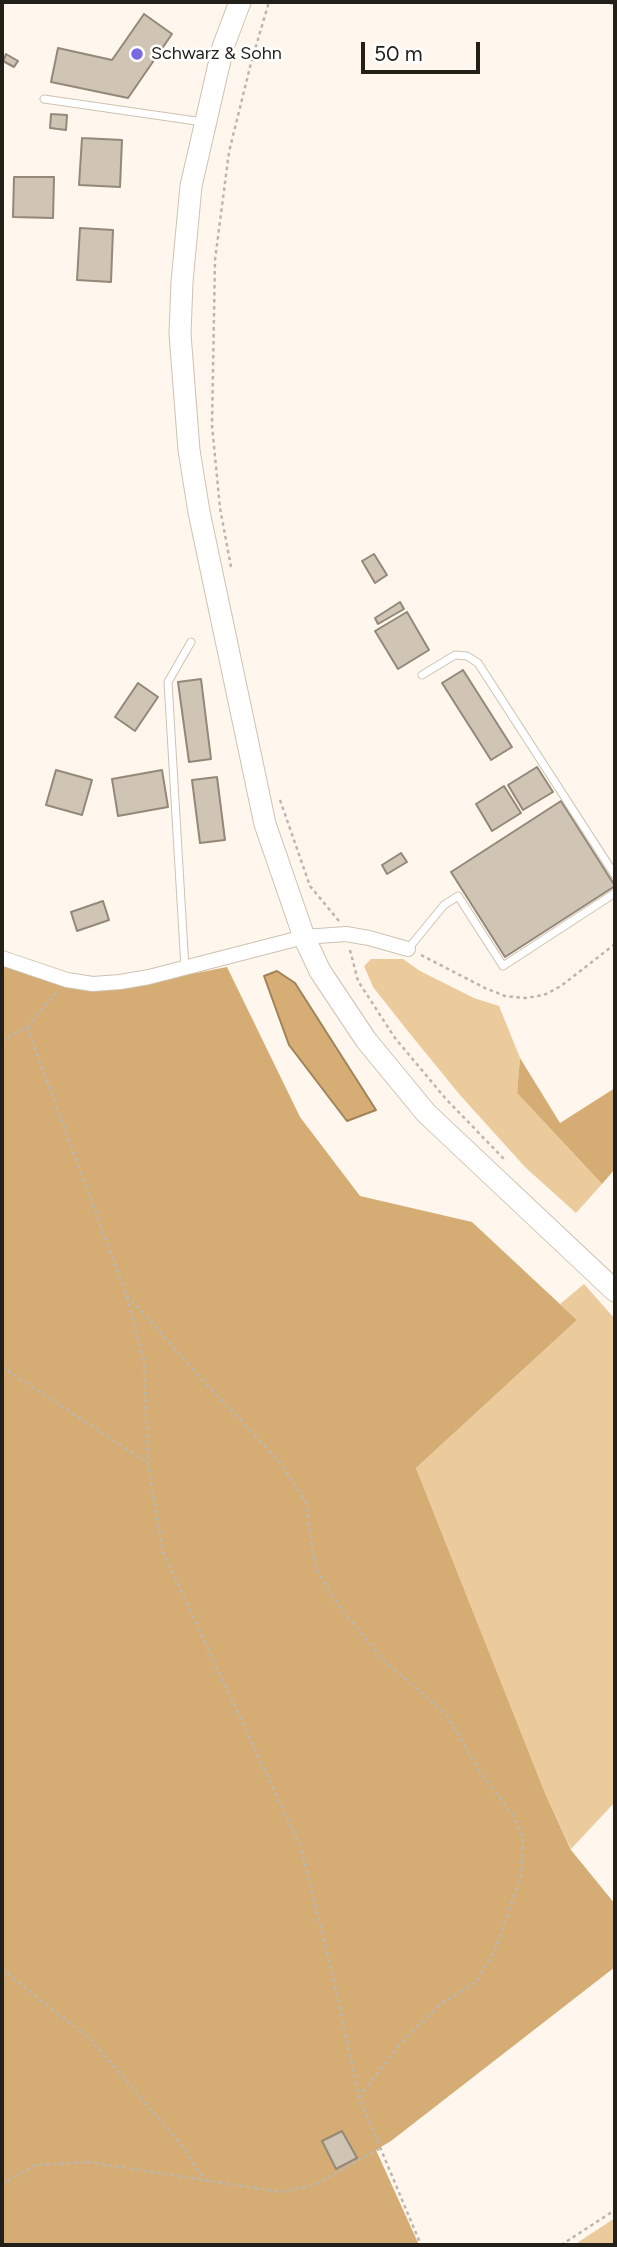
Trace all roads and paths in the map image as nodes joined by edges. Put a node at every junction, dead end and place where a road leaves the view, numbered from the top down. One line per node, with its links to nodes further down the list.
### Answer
1 (240, 2): 6 (main road)
2 (269, 2): 7 (path)
3 (610, 2): 4 (path)
4 (615, 9)
5 (44, 99): 6 (lane)
6 (205, 122): 14 (main road)
7 (233, 575)
8 (191, 642): 18 (lane)
9 (422, 675): 11 (lane)
10 (279, 795): 13 (path)
11 (615, 876)
12 (615, 893): 16 (lane)
13 (346, 934): 14 (street); 16 (street); 22 (path)
14 (304, 937): 18 (street); 23 (main road)
15 (615, 944): 16 (path)
16 (408, 948)
17 (2, 958): 19 (street)
18 (185, 968): 19 (street)
19 (67, 980): 20 (path)
20 (27, 1027): 21 (path); 24 (path)
21 (2, 1041)
22 (511, 1166)
23 (615, 1291)
24 (126, 1294): 26 (path); 28 (path)
25 (2, 1367): 26 (path)
26 (148, 1462): 28 (path)
27 (2, 1969): 30 (path)
28 (359, 2097): 29 (path)
29 (379, 2149): 30 (path); 33 (path)
30 (205, 2181): 31 (path)
31 (2, 2184)
32 (615, 2210): 34 (path)
33 (421, 2245)
34 (561, 2245)

